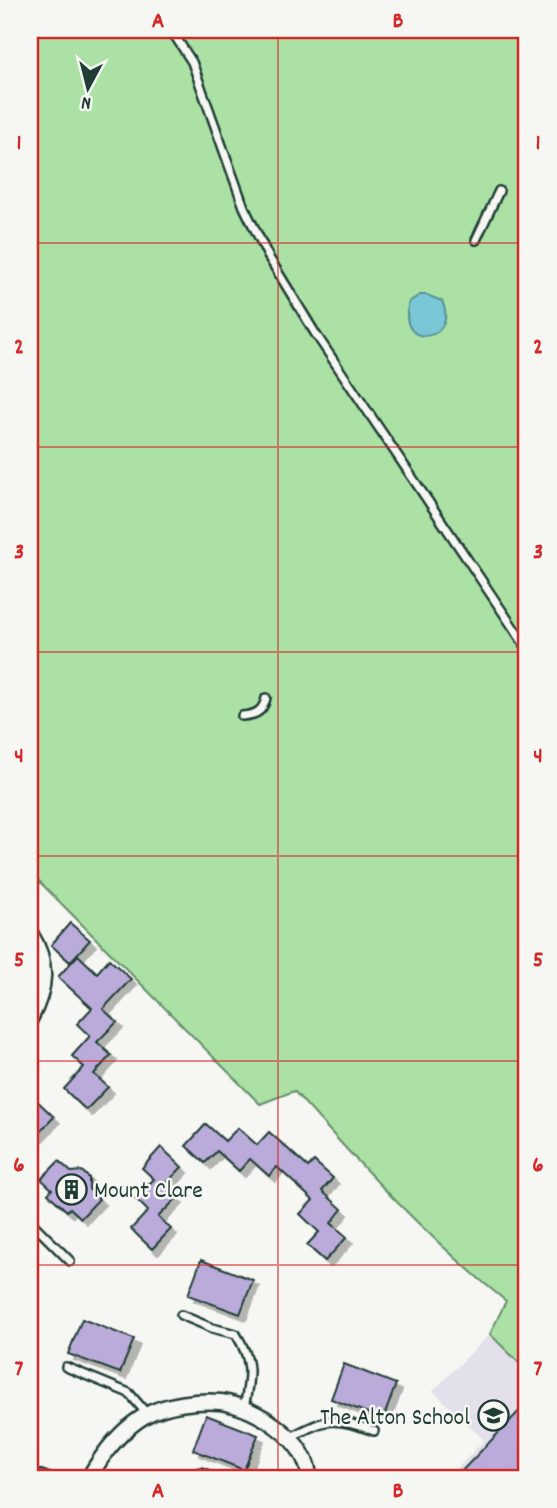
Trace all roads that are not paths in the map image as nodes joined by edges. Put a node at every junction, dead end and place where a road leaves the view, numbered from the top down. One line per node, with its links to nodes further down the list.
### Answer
1 (171, 30): 4 (lane)
2 (499, 191): 3 (lane)
3 (476, 240)
4 (527, 648)
5 (266, 698): 6 (lane)
6 (242, 716)
7 (30, 933): 8 (street)
8 (30, 1019)
9 (30, 1221): 10 (lane)
10 (70, 1261)
11 (181, 1315): 13 (lane)
12 (66, 1367): 14 (lane)
13 (244, 1409): 14 (street); 16 (street)
14 (148, 1414): 19 (street)
15 (374, 1431): 16 (lane)
16 (291, 1437): 22 (street)
17 (30, 1471): 18 (lane)
18 (48, 1478)
19 (89, 1478)
20 (191, 1478): 21 (lane)
21 (216, 1478)
22 (309, 1478)

